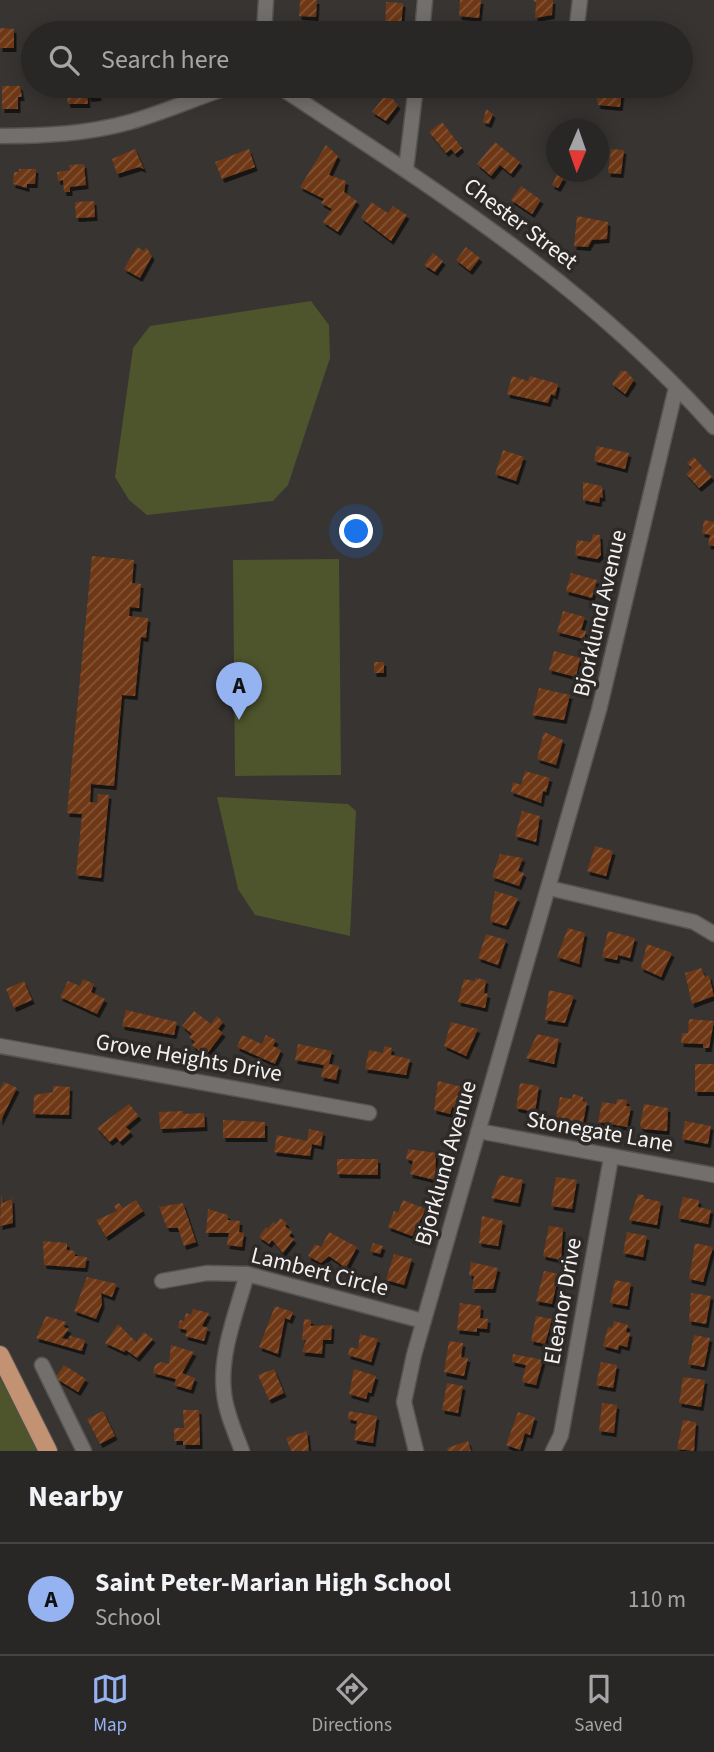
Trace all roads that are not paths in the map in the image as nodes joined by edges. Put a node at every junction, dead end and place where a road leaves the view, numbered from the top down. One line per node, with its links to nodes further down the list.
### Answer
1 (266, 0): 4 (street)
2 (425, 0): 5 (street)
3 (579, 0): 6 (street)
4 (265, 21)
5 (423, 21)
6 (577, 21)
7 (199, 98): 10 (street)
8 (297, 98): 11 (street, Chester Street)
9 (415, 98): 11 (street)
10 (0, 136)
11 (406, 169): 12 (street, Chester Street)
12 (676, 388): 13 (street, Chester Street); 14 (street, Bjorklund Avenue)
13 (714, 427)
14 (549, 888): 15 (street); 18 (street, Bjorklund Avenue)
15 (714, 934)
16 (0, 1046): 17 (street, Grove Heights Drive)
17 (369, 1113)
18 (478, 1131): 19 (street, Stonegate Lane); 23 (street, Bjorklund Avenue)
19 (611, 1158): 20 (street, Stonegate Lane); 30 (street, Eleanor Drive)
20 (714, 1175)
21 (247, 1274): 22 (street, Lambert Circle); 23 (street, Lambert Circle); 28 (street)
22 (162, 1281)
23 (423, 1321): 29 (street, Bjorklund Avenue)
24 (0, 1355): 26 (main road)
25 (42, 1365): 27 (street)
26 (48, 1451)
27 (84, 1451)
28 (242, 1451)
29 (416, 1451)
30 (553, 1451)

